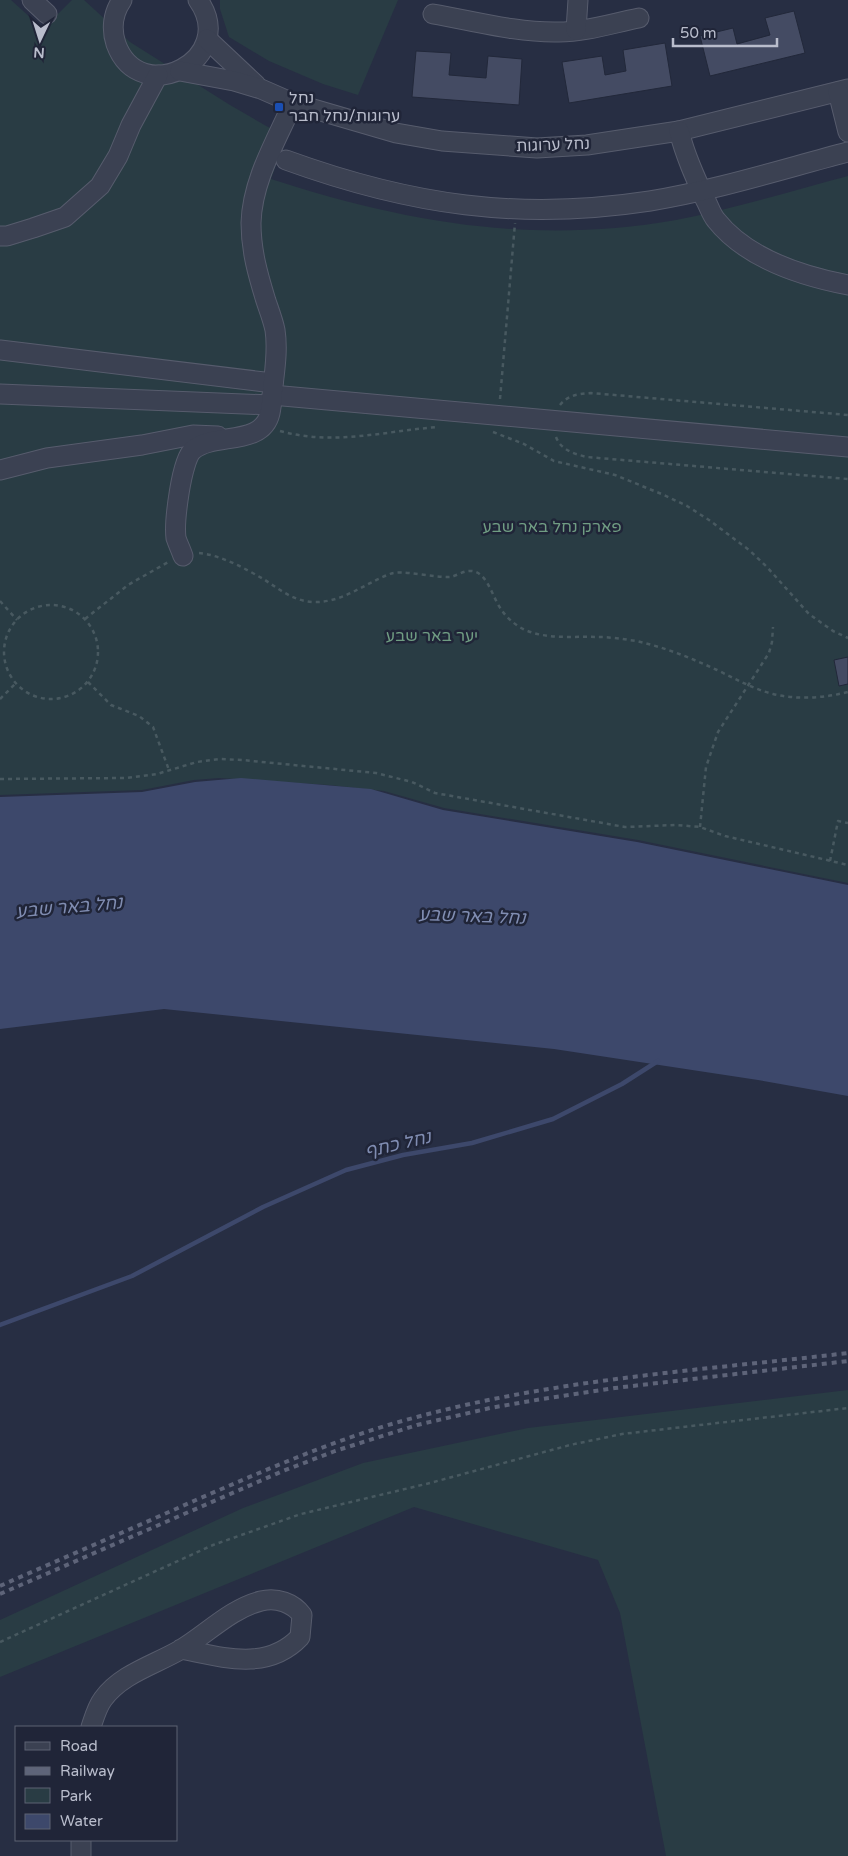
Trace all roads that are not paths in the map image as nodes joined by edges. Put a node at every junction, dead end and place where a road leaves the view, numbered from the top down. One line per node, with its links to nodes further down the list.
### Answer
1 (32, 0): 6 (street)
2 (122, 0): 5 (street)
3 (578, 0): 9 (street)
4 (200, 1): 10 (street)
5 (111, 8): 12 (street)
6 (47, 14)
7 (433, 14): 9 (street)
8 (639, 18): 9 (street)
9 (576, 30)
10 (207, 39): 11 (street); 13 (street, נחל ערוגות)
11 (180, 71): 12 (street); 13 (street, נחל ערוגות)
12 (158, 75): 21 (street)
13 (261, 89): 15 (street, נחל ערוגות)
14 (843, 90): 16 (street, נחל ערוגות); 17 (street)
15 (293, 103): 16 (street, נחל ערוגות); 25 (street)
16 (679, 131): 20 (street)
17 (848, 132)
18 (848, 152): 20 (street)
19 (286, 160): 20 (street)
20 (701, 190): 22 (street)
21 (0, 236)
22 (848, 285)
23 (0, 350): 25 (street)
24 (0, 394): 25 (street)
25 (272, 394): 26 (street); 27 (street)
26 (237, 437): 28 (street); 29 (street)
27 (848, 447)
28 (0, 470)
29 (183, 556)
30 (181, 1649): 30 (street); 31 (street)
31 (91, 1726)
32 (82, 1841): 33 (street)
33 (80, 1856)

